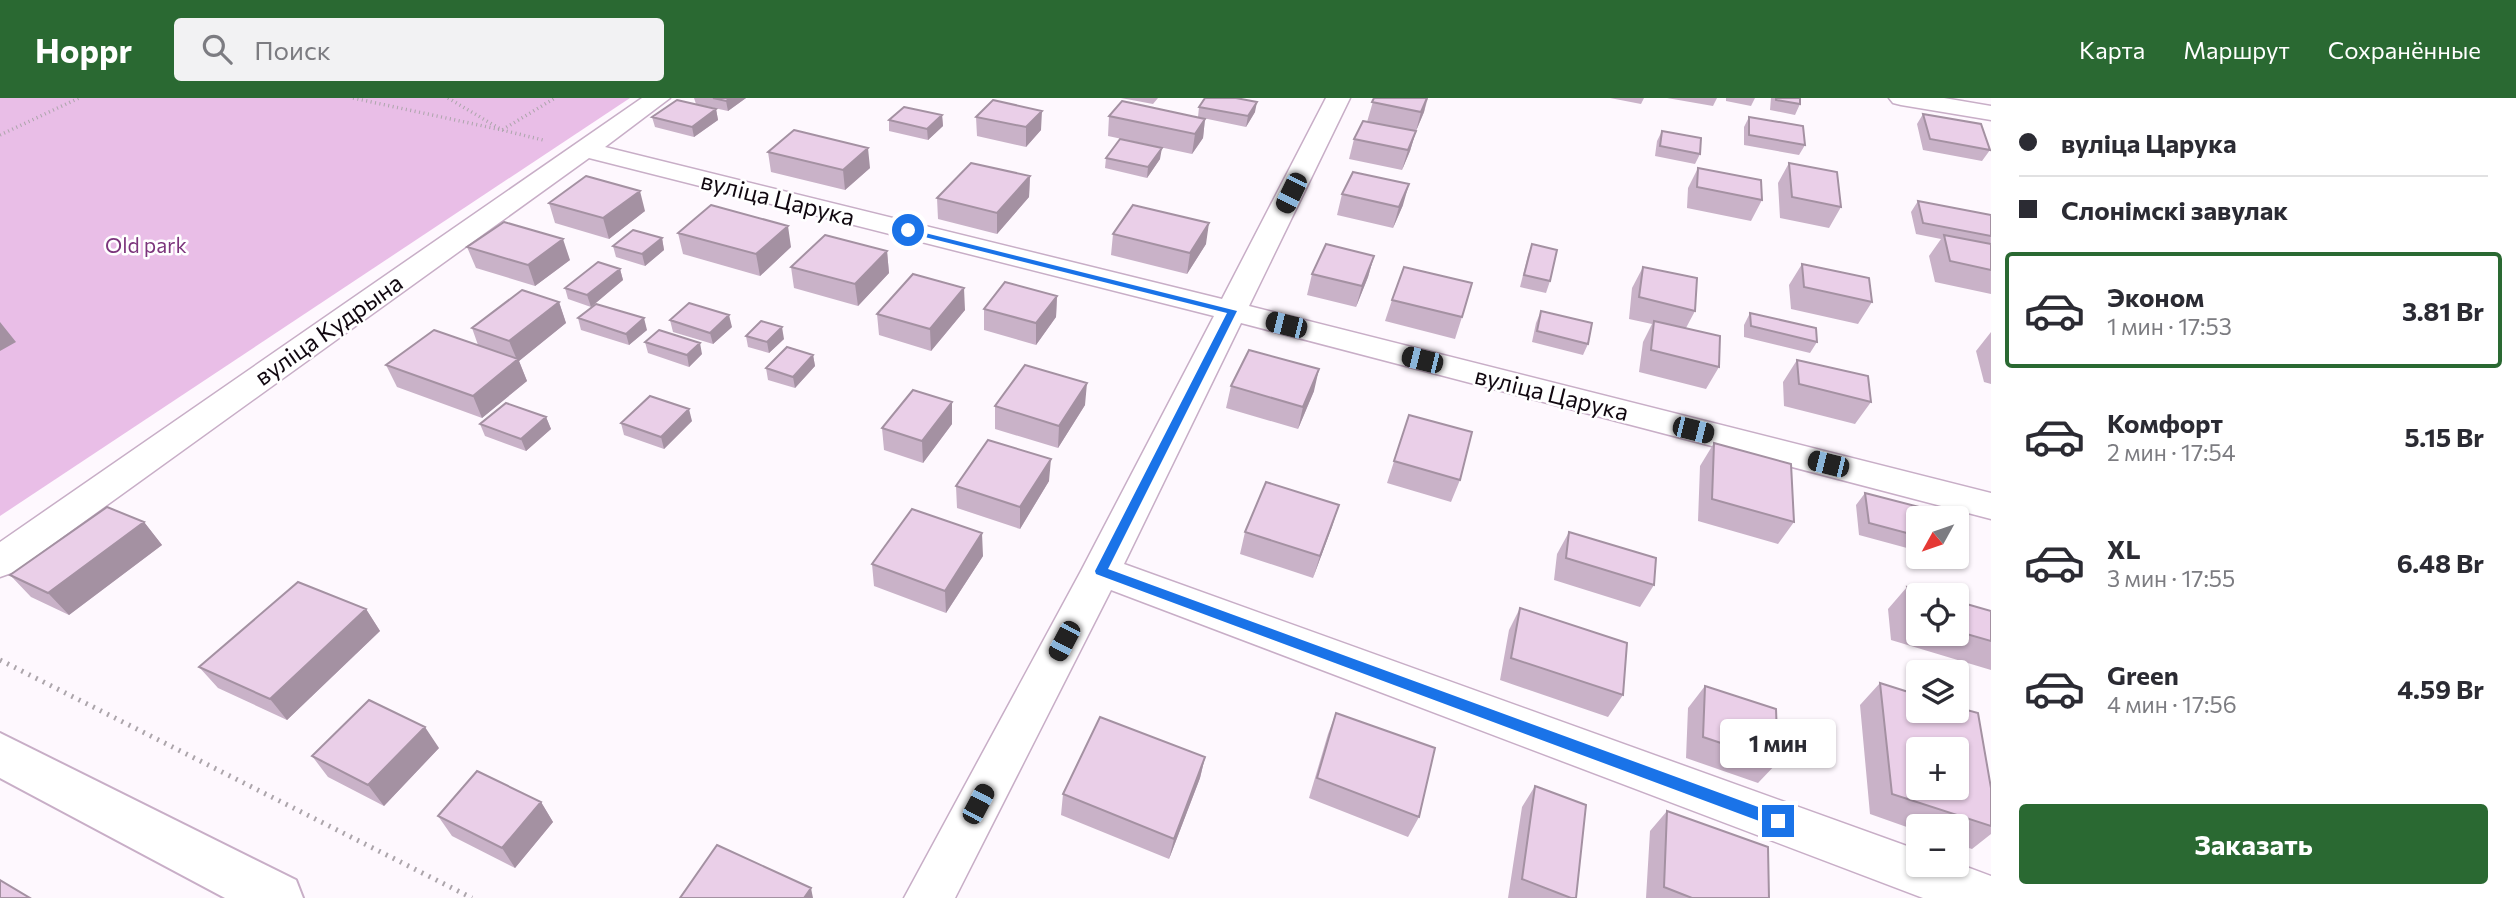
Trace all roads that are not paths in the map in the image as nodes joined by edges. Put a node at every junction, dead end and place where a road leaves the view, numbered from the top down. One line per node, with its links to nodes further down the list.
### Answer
1 (658, 98): 5 (street, вуліца Кудрына)
2 (1338, 98): 6 (street)
3 (1901, 98): 4 (street)
4 (1991, 113)
5 (583, 149): 6 (street, вуліца Царука); 8 (street, вуліца Кудрына)
6 (1232, 311): 7 (street, вуліца Царука); 9 (street)
7 (1991, 506)
8 (0, 562)
9 (1101, 571): 12 (street); 13 (street)
10 (0, 754): 11 (main road)
11 (277, 898)
12 (929, 898)
13 (1986, 898)

